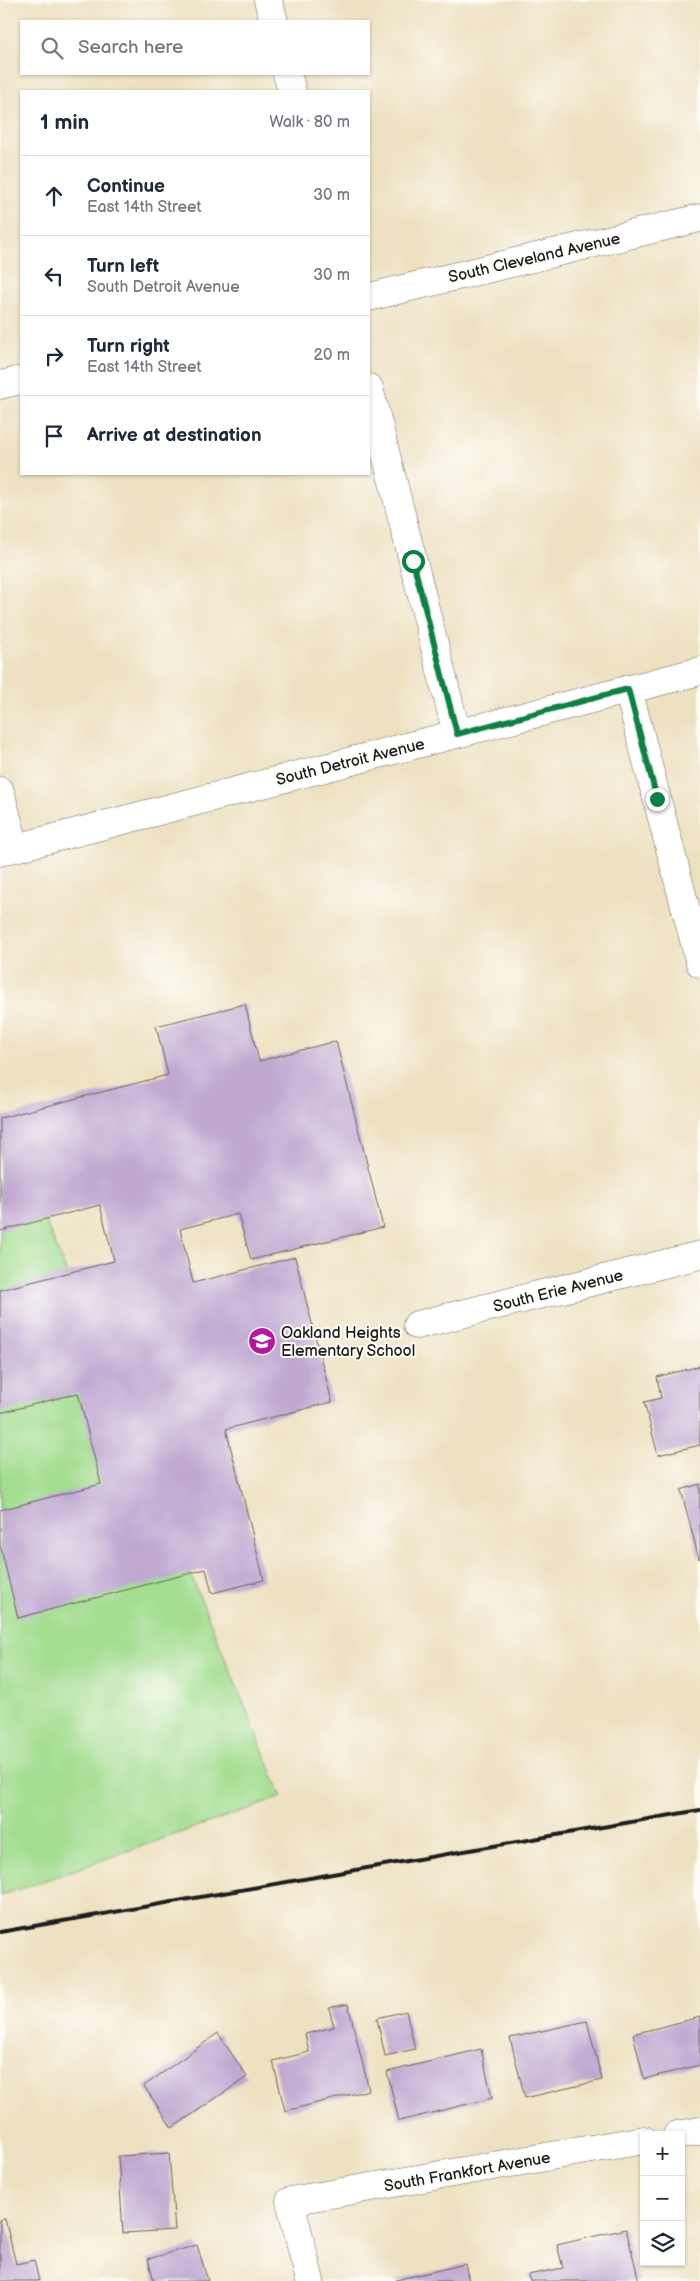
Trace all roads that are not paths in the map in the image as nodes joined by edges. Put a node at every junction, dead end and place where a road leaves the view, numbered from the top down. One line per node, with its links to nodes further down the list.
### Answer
1 (268, 0): 2 (street)
2 (274, 20)
3 (287, 75): 4 (street)
4 (292, 90)
5 (700, 218): 6 (street, South Cleveland Avenue)
6 (370, 297)
7 (20, 380): 8 (street)
8 (0, 385)
9 (370, 392): 12 (street)
10 (700, 671): 11 (street, South Detroit Avenue)
11 (628, 689): 12 (street, South Detroit Avenue); 15 (street)
12 (457, 734): 14 (street, South Detroit Avenue)
13 (0, 791): 14 (street)
14 (8, 850)
15 (700, 963)
16 (700, 1255): 17 (street, South Erie Avenue)
17 (417, 1326)
18 (700, 2131): 19 (street)
19 (685, 2134)
20 (640, 2141): 21 (street, South Frankfort Avenue)
21 (310, 2281)

